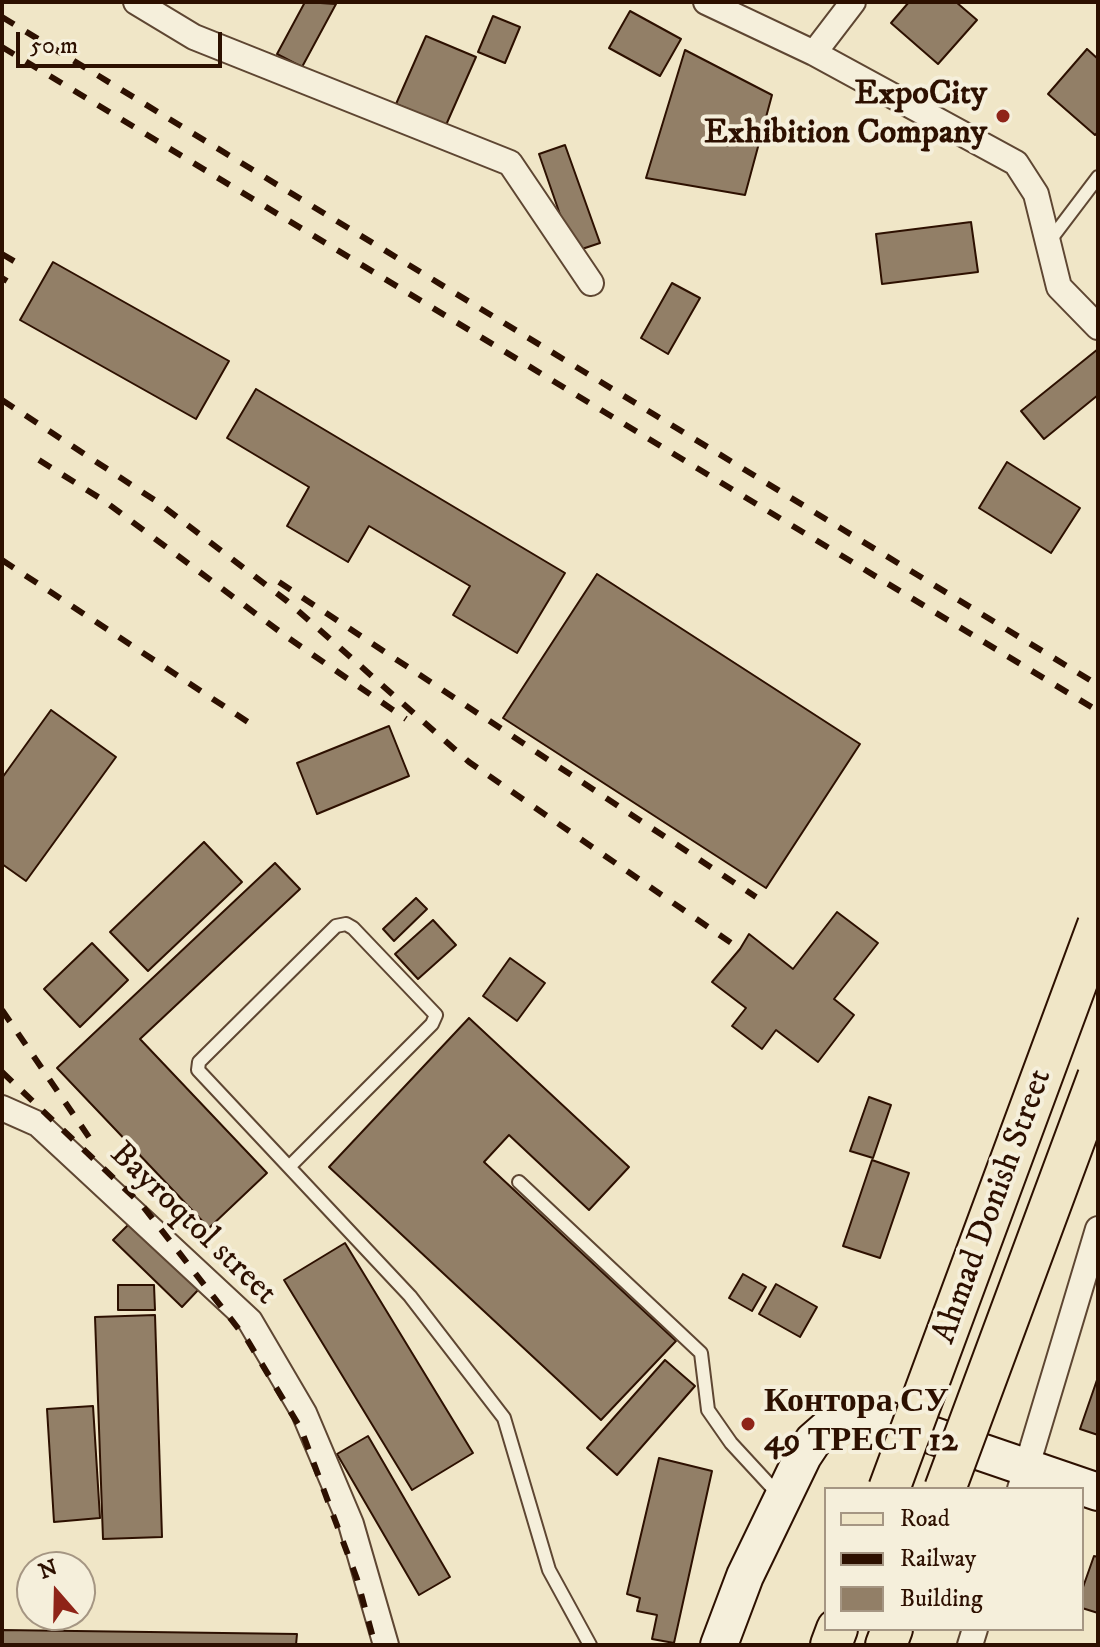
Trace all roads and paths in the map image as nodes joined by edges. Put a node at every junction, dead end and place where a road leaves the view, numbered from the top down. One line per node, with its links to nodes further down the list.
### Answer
1 (136, 2): 7 (street)
2 (706, 2): 4 (street)
3 (853, 2): 4 (street)
4 (814, 53): 6 (street)
5 (1098, 177): 6 (lane)
6 (1048, 243): 8 (street)
7 (591, 283)
8 (1098, 327)
9 (1098, 925): 16 (main road, Ahmad Donish Street, bridge)
10 (1098, 1077): 17 (main road, Ahmad Donish Street, bridge)
11 (2, 1108): 20 (street, Bayroqtol street)
12 (289, 1167): 12 (lane); 21 (lane)
13 (519, 1182): 19 (lane)
14 (1098, 1229): 15 (street)
15 (1024, 1478): 18 (street); 19 (street)
16 (890, 1487)
17 (946, 1487)
18 (1072, 1487)
19 (781, 1497): 22 (street)
20 (386, 1645)
21 (590, 1645)
22 (719, 1645)

